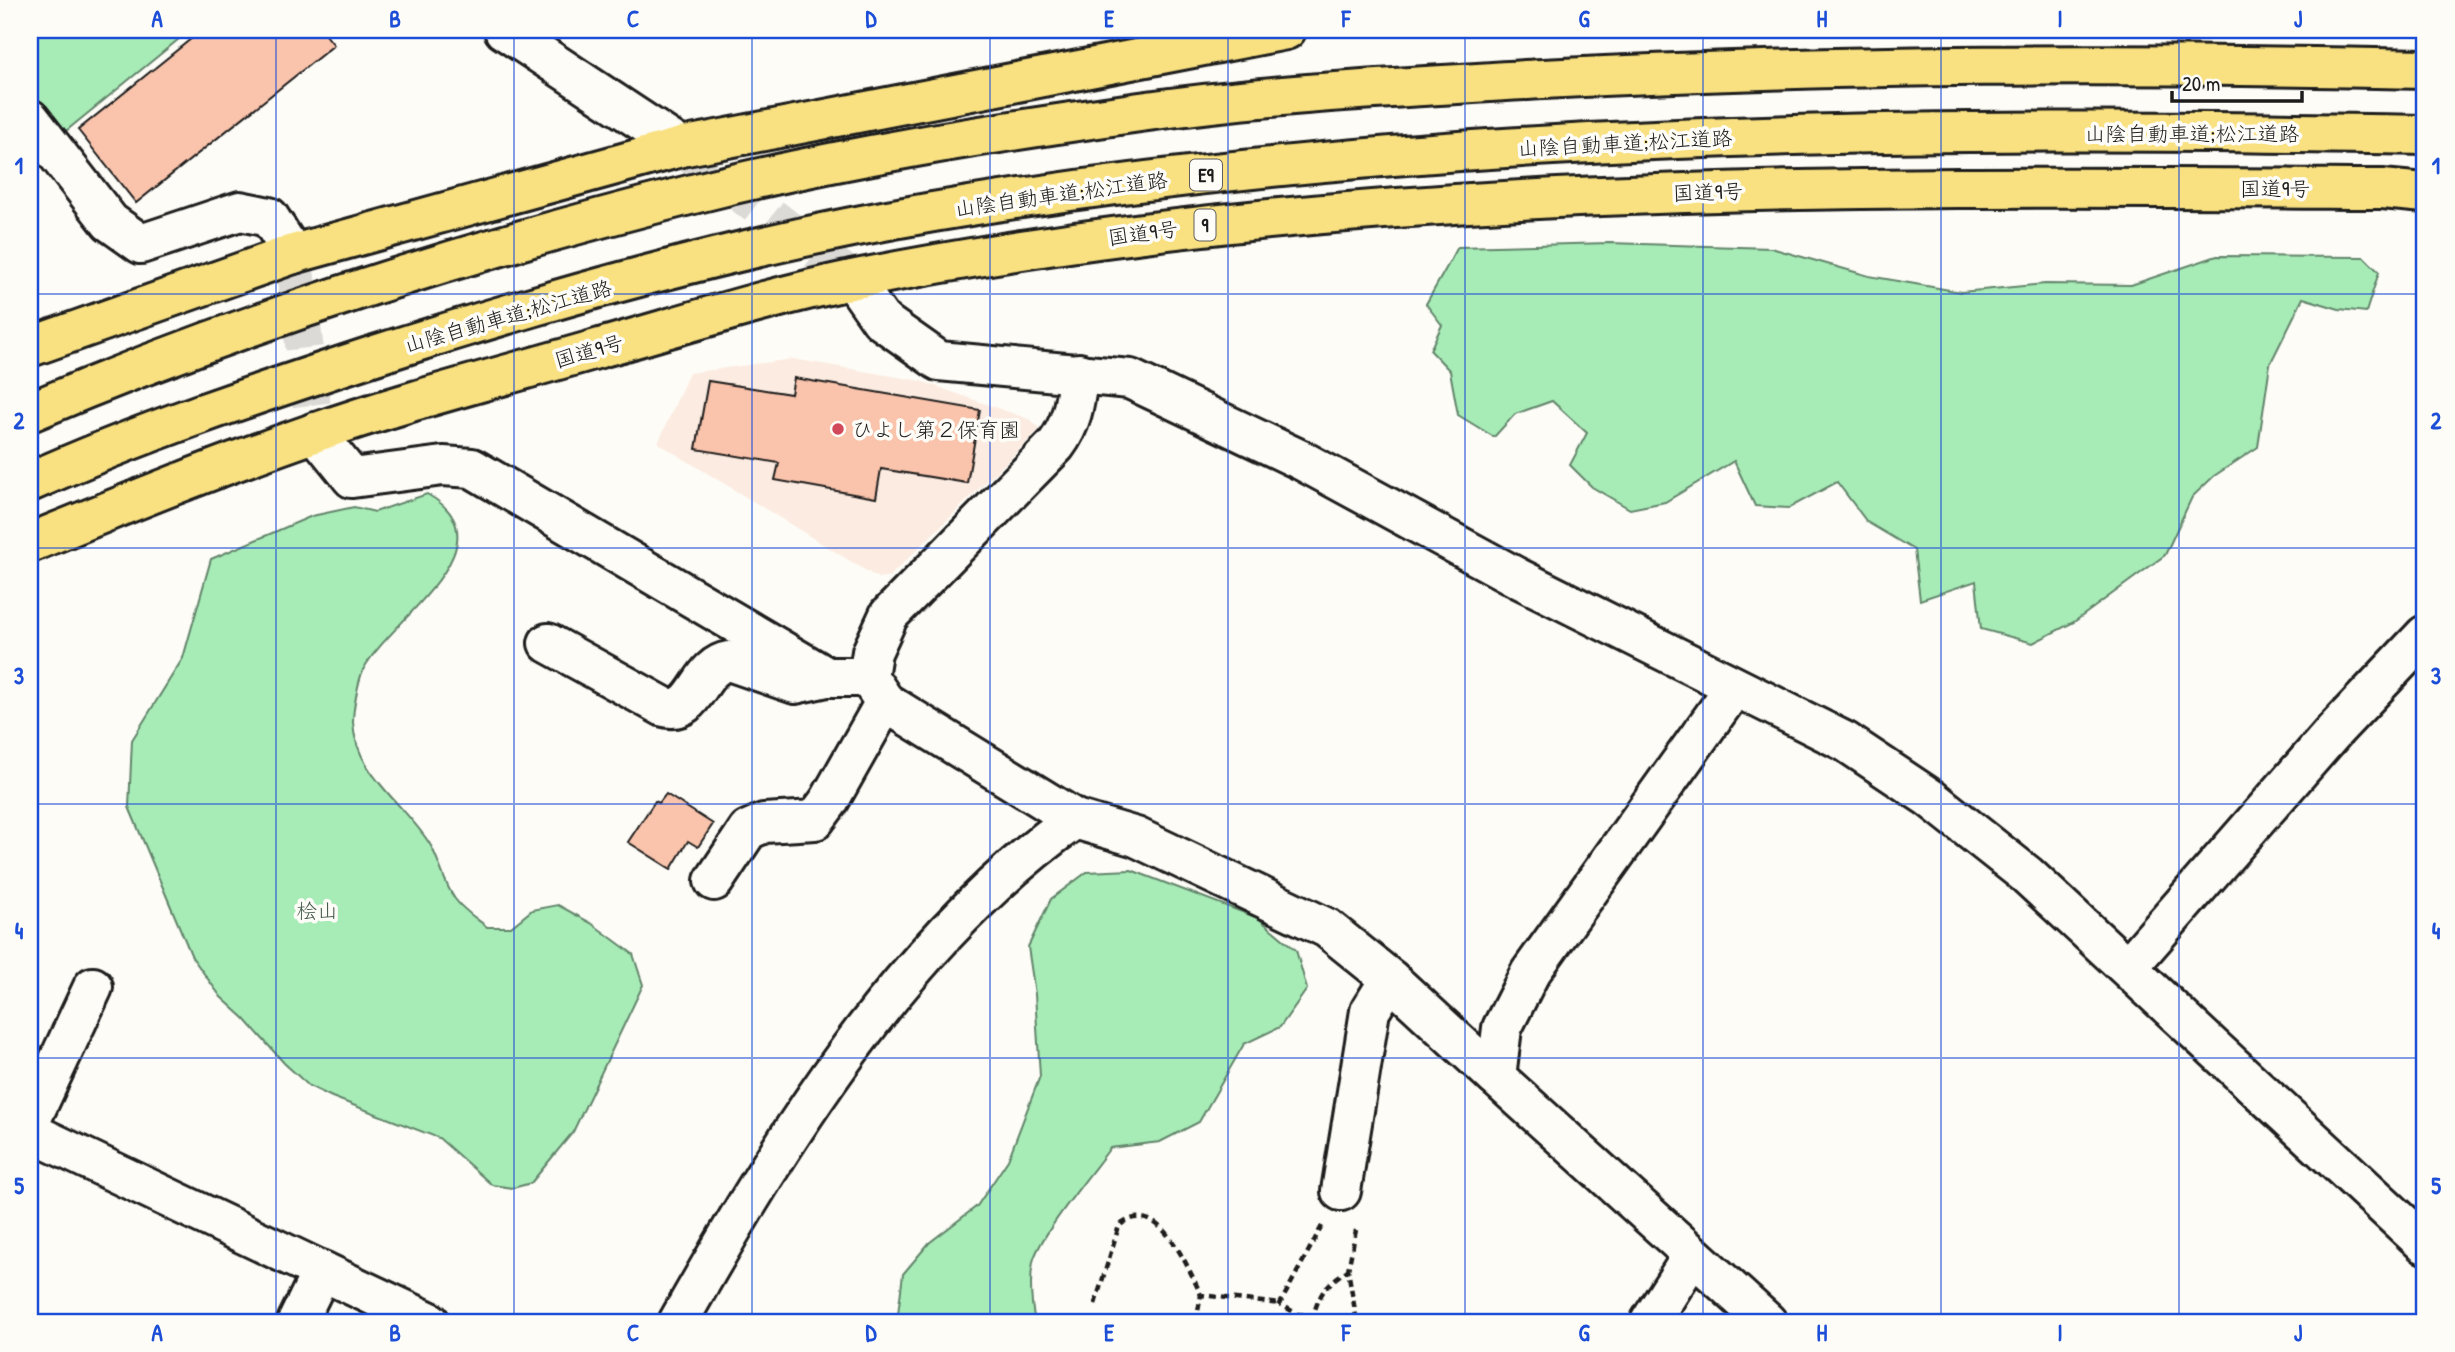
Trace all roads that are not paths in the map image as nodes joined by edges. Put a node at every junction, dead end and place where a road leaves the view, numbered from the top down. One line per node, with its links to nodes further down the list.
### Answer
1 (503, 30): 6 (street)
2 (1286, 30): 6 (highway)
3 (2425, 69): 12 (highway)
4 (30, 119): 8 (street)
5 (2425, 135): 14 (highway, 山陰自動車道;松江道路 / E9)
6 (681, 147): 8 (highway)
7 (2425, 193): 9 (highway, 国道9号 / 9)
8 (293, 254): 10 (highway)
9 (853, 280): 11 (street); 13 (highway, 国道9号 / 9)
10 (30, 347)
11 (1079, 373): 19 (street); 20 (street)
12 (30, 412)
13 (315, 432): 15 (highway, 国道9号 / 9); 18 (street)
14 (30, 482)
15 (30, 543)
16 (2425, 635): 23 (street)
17 (548, 643): 18 (street)
18 (827, 677): 20 (street)
19 (1734, 688): 23 (street); 26 (street)
20 (877, 689): 21 (street); 22 (street)
21 (1075, 819): 24 (street); 35 (street)
22 (714, 881)
23 (2128, 967): 30 (street)
24 (1390, 979): 26 (street); 29 (street)
25 (93, 987): 27 (street)
26 (1496, 1077): 31 (street)
27 (30, 1122)
28 (30, 1132): 32 (street)
29 (1341, 1191)
30 (2425, 1244)
31 (1692, 1256): 36 (street); 37 (street)
32 (323, 1271): 33 (street); 34 (street)
33 (297, 1322)
34 (430, 1322)
35 (678, 1322)
36 (1650, 1322)
37 (1767, 1322)

